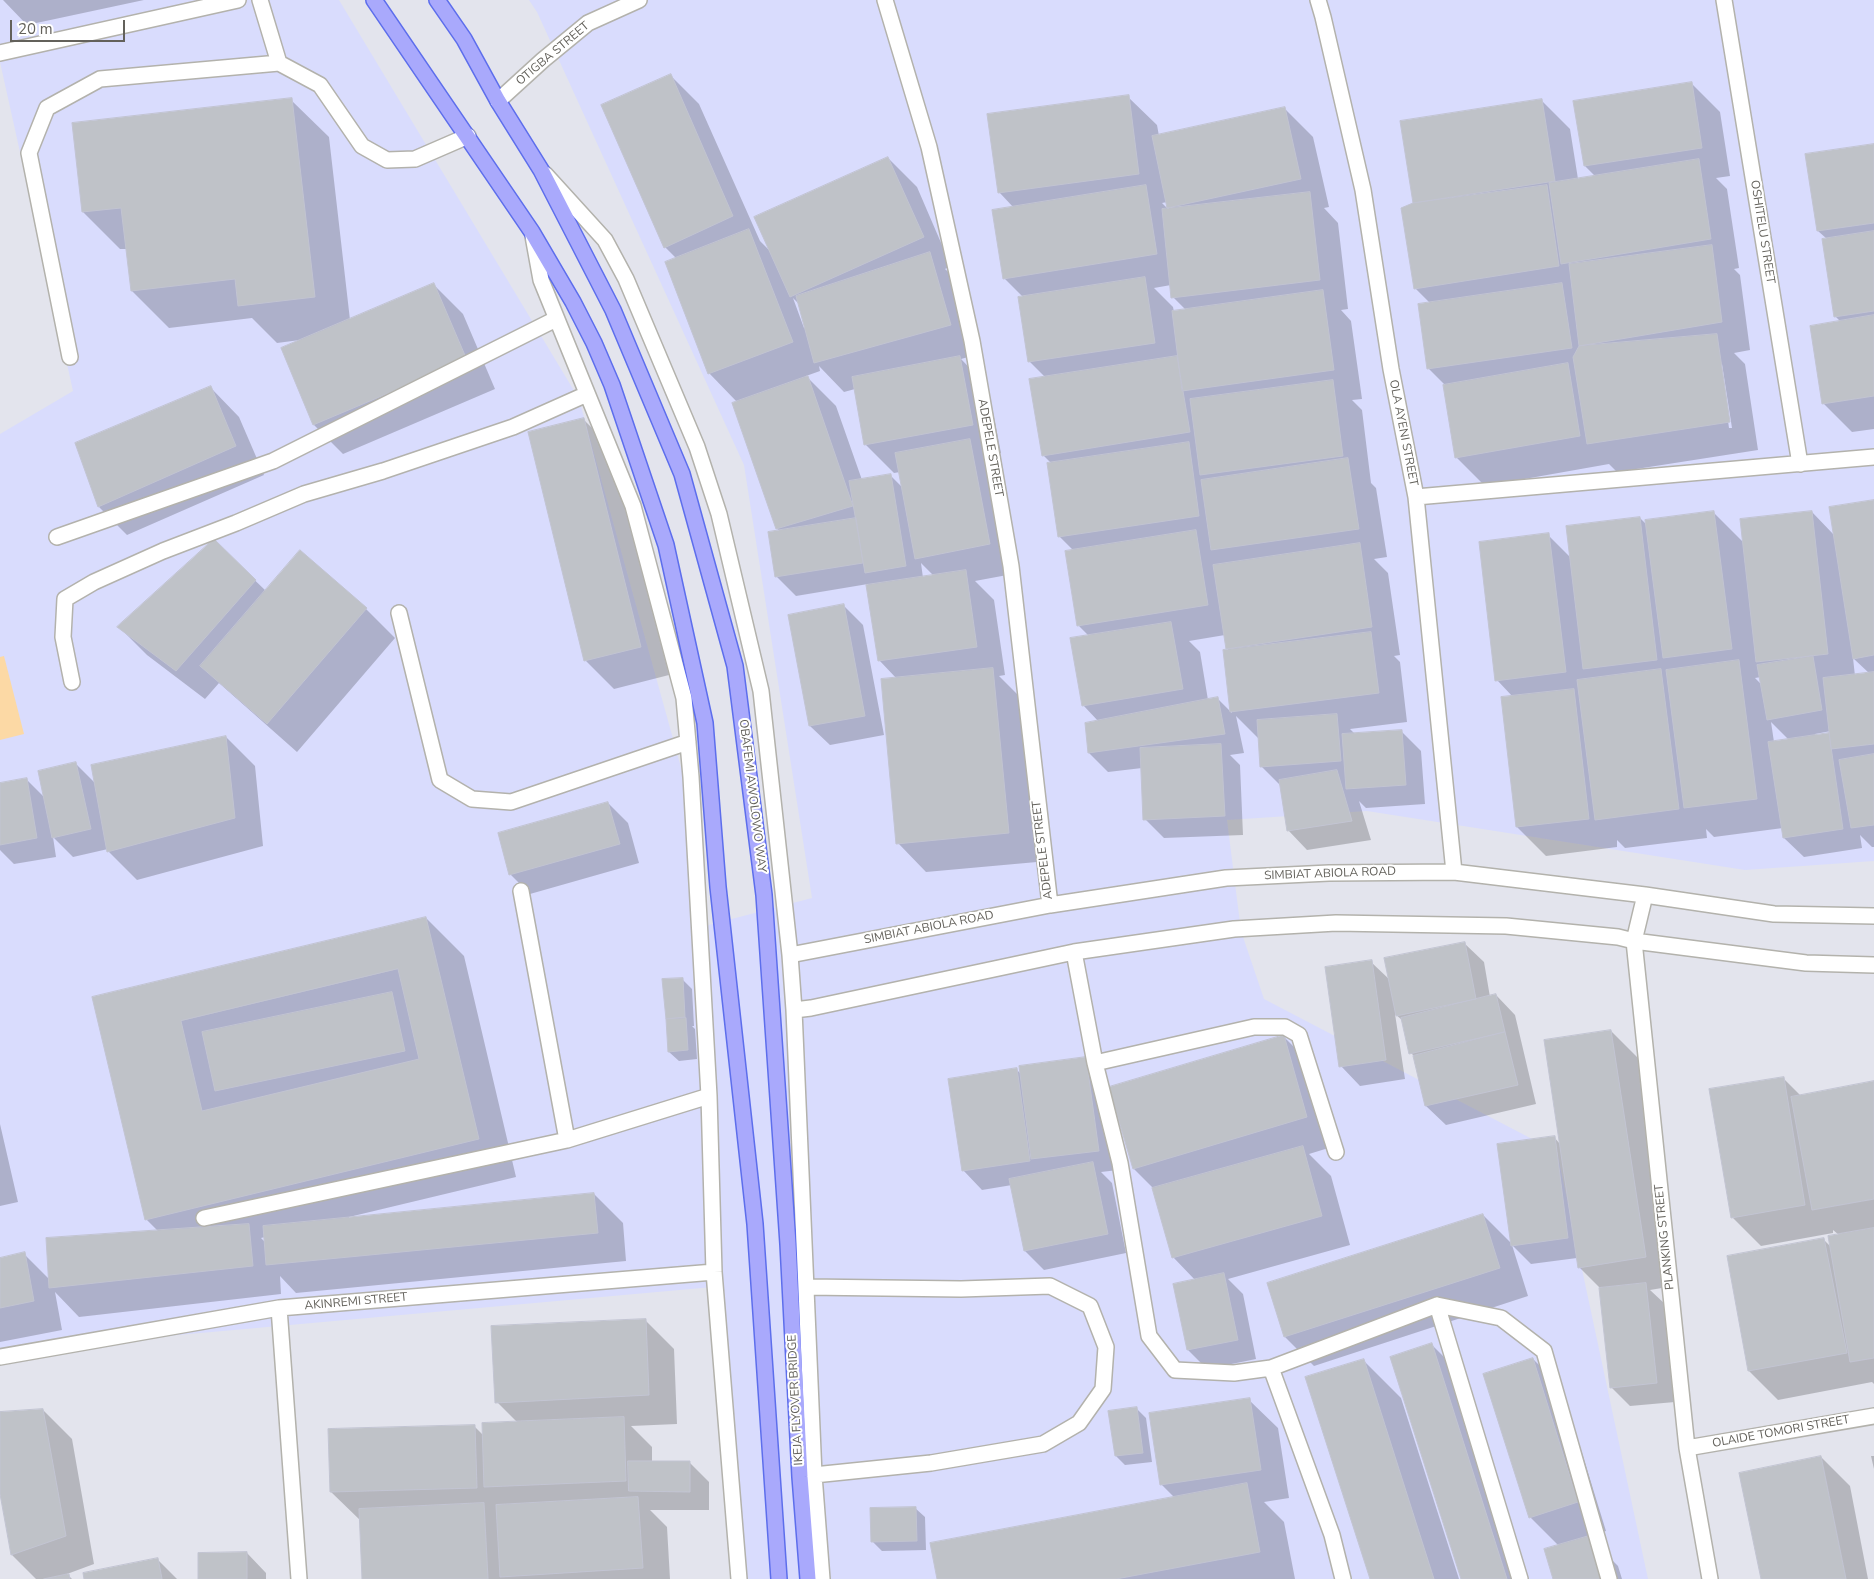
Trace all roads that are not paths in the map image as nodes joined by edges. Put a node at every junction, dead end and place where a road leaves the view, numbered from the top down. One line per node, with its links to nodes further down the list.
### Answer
1 (238, 0): 9 (street)
2 (260, 0): 10 (street)
3 (374, 0): 12 (main road)
4 (437, 0): 11 (main road)
5 (639, 0): 11 (street, OTIGBA STREET)
6 (885, 0): 28 (street, ADEPELE STREET)
7 (1318, 0): 20 (street, OLA AYENI STREET)
8 (1724, 0): 19 (street, OSHITELU STREET)
9 (0, 53)
10 (279, 63): 12 (street); 16 (street)
11 (498, 101): 13 (main road, OBAFEMI AWOLOWO WAY)
12 (468, 136): 14 (main road)
13 (541, 170): 32 (street); 40 (main road, OBAFEMI AWOLOWO WAY)
14 (532, 232): 15 (street); 52 (main road)
15 (556, 319): 17 (street); 21 (street)
16 (70, 357)
17 (587, 394): 23 (street); 24 (street)
18 (1874, 457): 19 (street)
19 (1800, 464): 20 (street)
20 (1416, 498): 25 (street, OLA AYENI STREET)
21 (57, 537)
22 (399, 613): 24 (street)
23 (72, 682)
24 (688, 742): 36 (street)
25 (1454, 872): 27 (street, SIMBIAT ABIOLA ROAD); 28 (street, SIMBIAT ABIOLA ROAD)
26 (521, 891): 37 (street)
27 (1645, 895): 29 (street, SIMBIAT ABIOLA ROAD); 30 (street, PLANKING STREET)
28 (1050, 905): 32 (street, SIMBIAT ABIOLA ROAD)
29 (1874, 916)
30 (1634, 941): 31 (street); 33 (street); 48 (street, PLANKING STREET)
31 (1074, 952): 34 (street); 35 (street)
32 (790, 955): 34 (street)
33 (1874, 965)
34 (794, 1010): 42 (street)
35 (1095, 1063): 38 (street); 46 (street)
36 (709, 1096): 37 (street); 41 (street)
37 (567, 1140): 39 (street)
38 (1336, 1152)
39 (204, 1218)
40 (786, 1221): 53 (main road, IKEJA FLYOVER BRIDGE)
41 (714, 1272): 44 (street, AKINREMI STREET); 51 (street)
42 (807, 1287): 49 (street); 49 (street)
43 (1437, 1305): 46 (street); 56 (street); 57 (street)
44 (279, 1308): 45 (street, AKINREMI STREET); 50 (street)
45 (0, 1357)
46 (1271, 1368): 55 (street)
47 (1874, 1416): 48 (street, OLAIDE TOMORI STREET)
48 (1688, 1448): 58 (street, PLANKING STREET)
49 (814, 1475): 54 (street)
50 (298, 1579)
51 (739, 1579)
52 (779, 1579)
53 (808, 1579)
54 (822, 1579)
55 (1343, 1579)
56 (1520, 1579)
57 (1609, 1579)
58 (1710, 1579)

